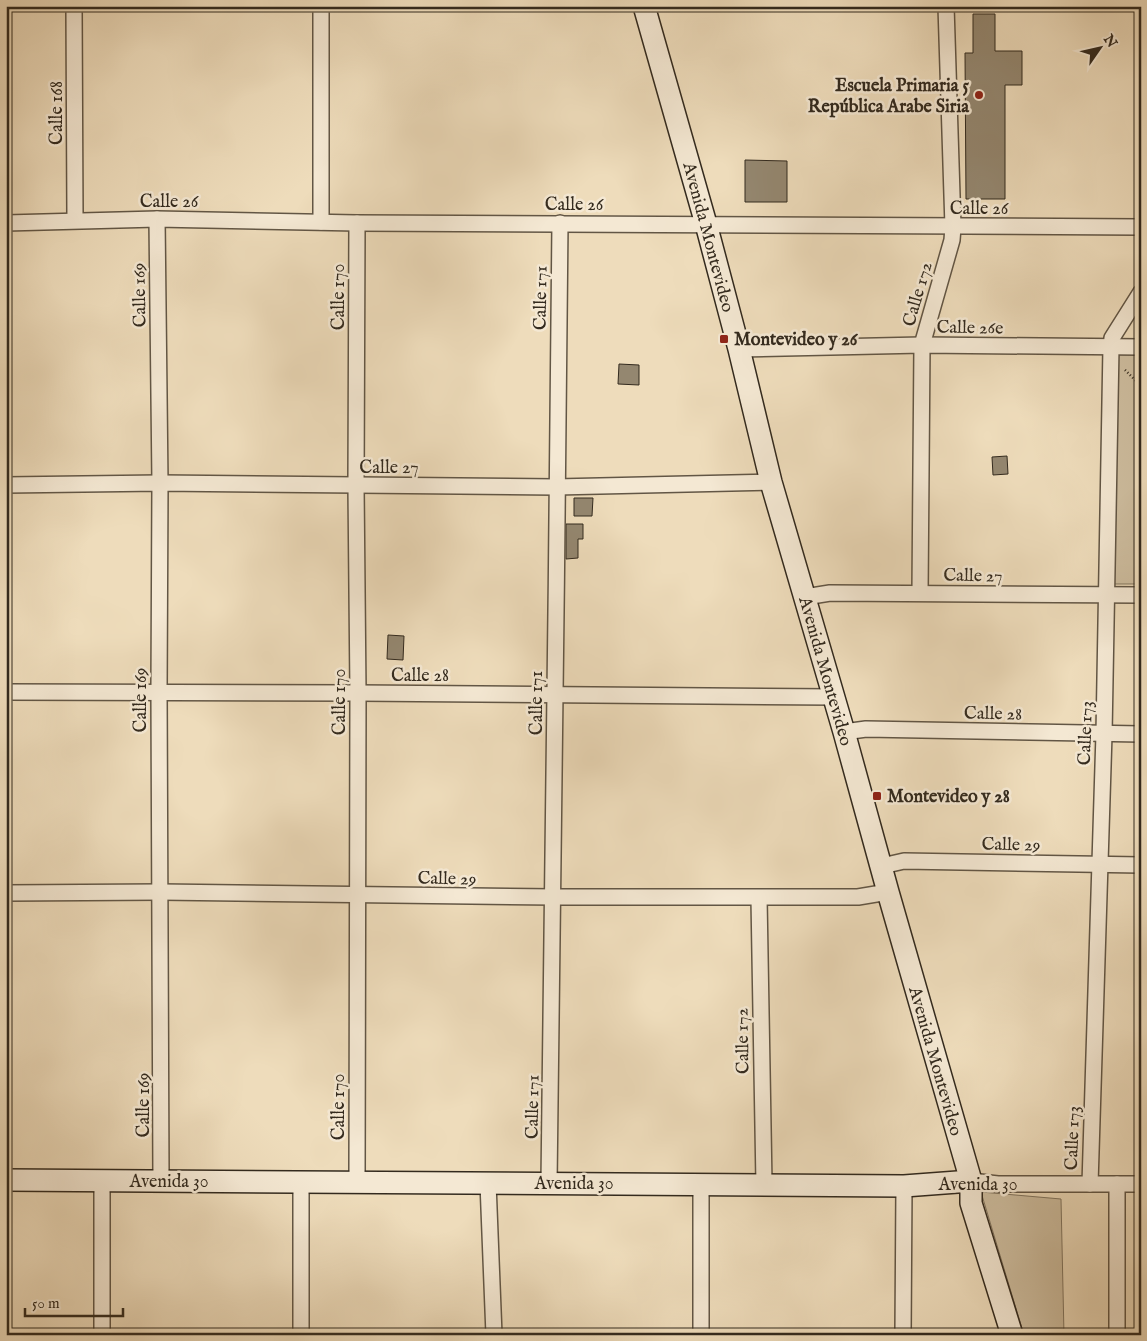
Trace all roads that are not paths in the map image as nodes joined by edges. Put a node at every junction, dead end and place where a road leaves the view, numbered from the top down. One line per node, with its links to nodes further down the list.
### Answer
1 (74, 6): 6 (street, Calle 168)
2 (321, 6): 7 (street)
3 (644, 6): 11 (main road, Avenida Montevideo)
4 (946, 6): 12 (street, Calle 172)
5 (157, 219): 6 (street, Calle 26); 7 (street, Calle 26); 20 (street, Calle 169)
6 (75, 220): 9 (street, Calle 26)
7 (321, 222): 8 (street, Calle 26)
8 (357, 222): 10 (street, Calle 26); 22 (street, Calle 170)
9 (6, 223)
10 (560, 223): 11 (street, Calle 26); 23 (street, Calle 171)
11 (706, 224): 12 (street, Calle 26); 18 (main road, Avenida Montevideo)
12 (953, 226): 13 (street, Calle 26); 15 (street, Calle 172)
13 (1141, 227)
14 (1141, 292): 16 (street, Calle 173)
15 (922, 345): 16 (street, Calle 26e); 18 (street, Calle 26e); 24 (street, Calle 172)
16 (1111, 348): 17 (street, Calle 26e); 25 (street, Calle 173)
17 (1141, 348)
18 (739, 349): 19 (main road, Avenida Montevideo)
19 (771, 482): 23 (street, Calle 27); 27 (main road, Avenida Montevideo)
20 (160, 483): 21 (street, Calle 27); 22 (street, Calle 27); 29 (street, Calle 169)
21 (6, 485)
22 (356, 486): 23 (street, Calle 27); 30 (street, Calle 170)
23 (556, 487): 31 (street, Calle 171)
24 (920, 593): 25 (street, Calle 27); 27 (street, Calle 27)
25 (1106, 595): 26 (street, Calle 27); 34 (street, Calle 173)
26 (1141, 595)
27 (805, 597): 32 (main road, Avenida Montevideo)
28 (6, 692): 29 (street, Calle 28)
29 (159, 692): 30 (street, Calle 28); 39 (street, Calle 169)
30 (358, 693): 31 (street, Calle 28); 42 (street, Calle 170)
31 (555, 694): 32 (street, Calle 28); 43 (street, Calle 171)
32 (834, 697): 33 (main road, Avenida Montevideo)
33 (844, 732): 34 (street, Calle 28); 38 (main road, Avenida Montevideo)
34 (1104, 734): 35 (street, Calle 28); 36 (street, Calle 173)
35 (1141, 734)
36 (1099, 865): 37 (street, Calle 29); 38 (street, Calle 29); 55 (street, Calle 173)
37 (1141, 865)
38 (882, 866): 40 (main road, Avenida Montevideo)
39 (160, 892): 41 (street, Calle 29); 42 (street, Calle 29); 47 (street, Calle 169)
40 (888, 892): 44 (street, Calle 29); 48 (main road, Avenida Montevideo)
41 (6, 893)
42 (357, 895): 43 (street, Calle 29); 50 (street, Calle 170)
43 (554, 897): 44 (street, Calle 29); 52 (street, Calle 171)
44 (758, 898): 54 (street, Calle 172)
45 (6, 1180): 46 (main road, Avenida 30)
46 (102, 1180): 47 (main road, Avenida 30); 59 (street)
47 (161, 1181): 49 (main road, Avenida 30)
48 (971, 1181): 55 (street, Avenida 30); 58 (main road, Avenida 30); 64 (main road, Avenida Montevideo)
49 (301, 1182): 50 (main road, Avenida 30); 60 (street)
50 (357, 1182): 51 (main road, Avenida 30)
51 (488, 1183): 52 (main road, Avenida 30); 61 (street)
52 (549, 1183): 53 (main road, Avenida 30)
53 (701, 1184): 54 (main road, Avenida 30); 62 (street)
54 (764, 1184): 58 (main road, Avenida 30)
55 (1090, 1184): 56 (street, Avenida 30)
56 (1117, 1184): 57 (street, Avenida 30); 65 (street)
57 (1141, 1184)
58 (904, 1186): 63 (street)
59 (102, 1335)
60 (300, 1335)
61 (494, 1335)
62 (701, 1335)
63 (903, 1335)
64 (1012, 1335)
65 (1117, 1335)

